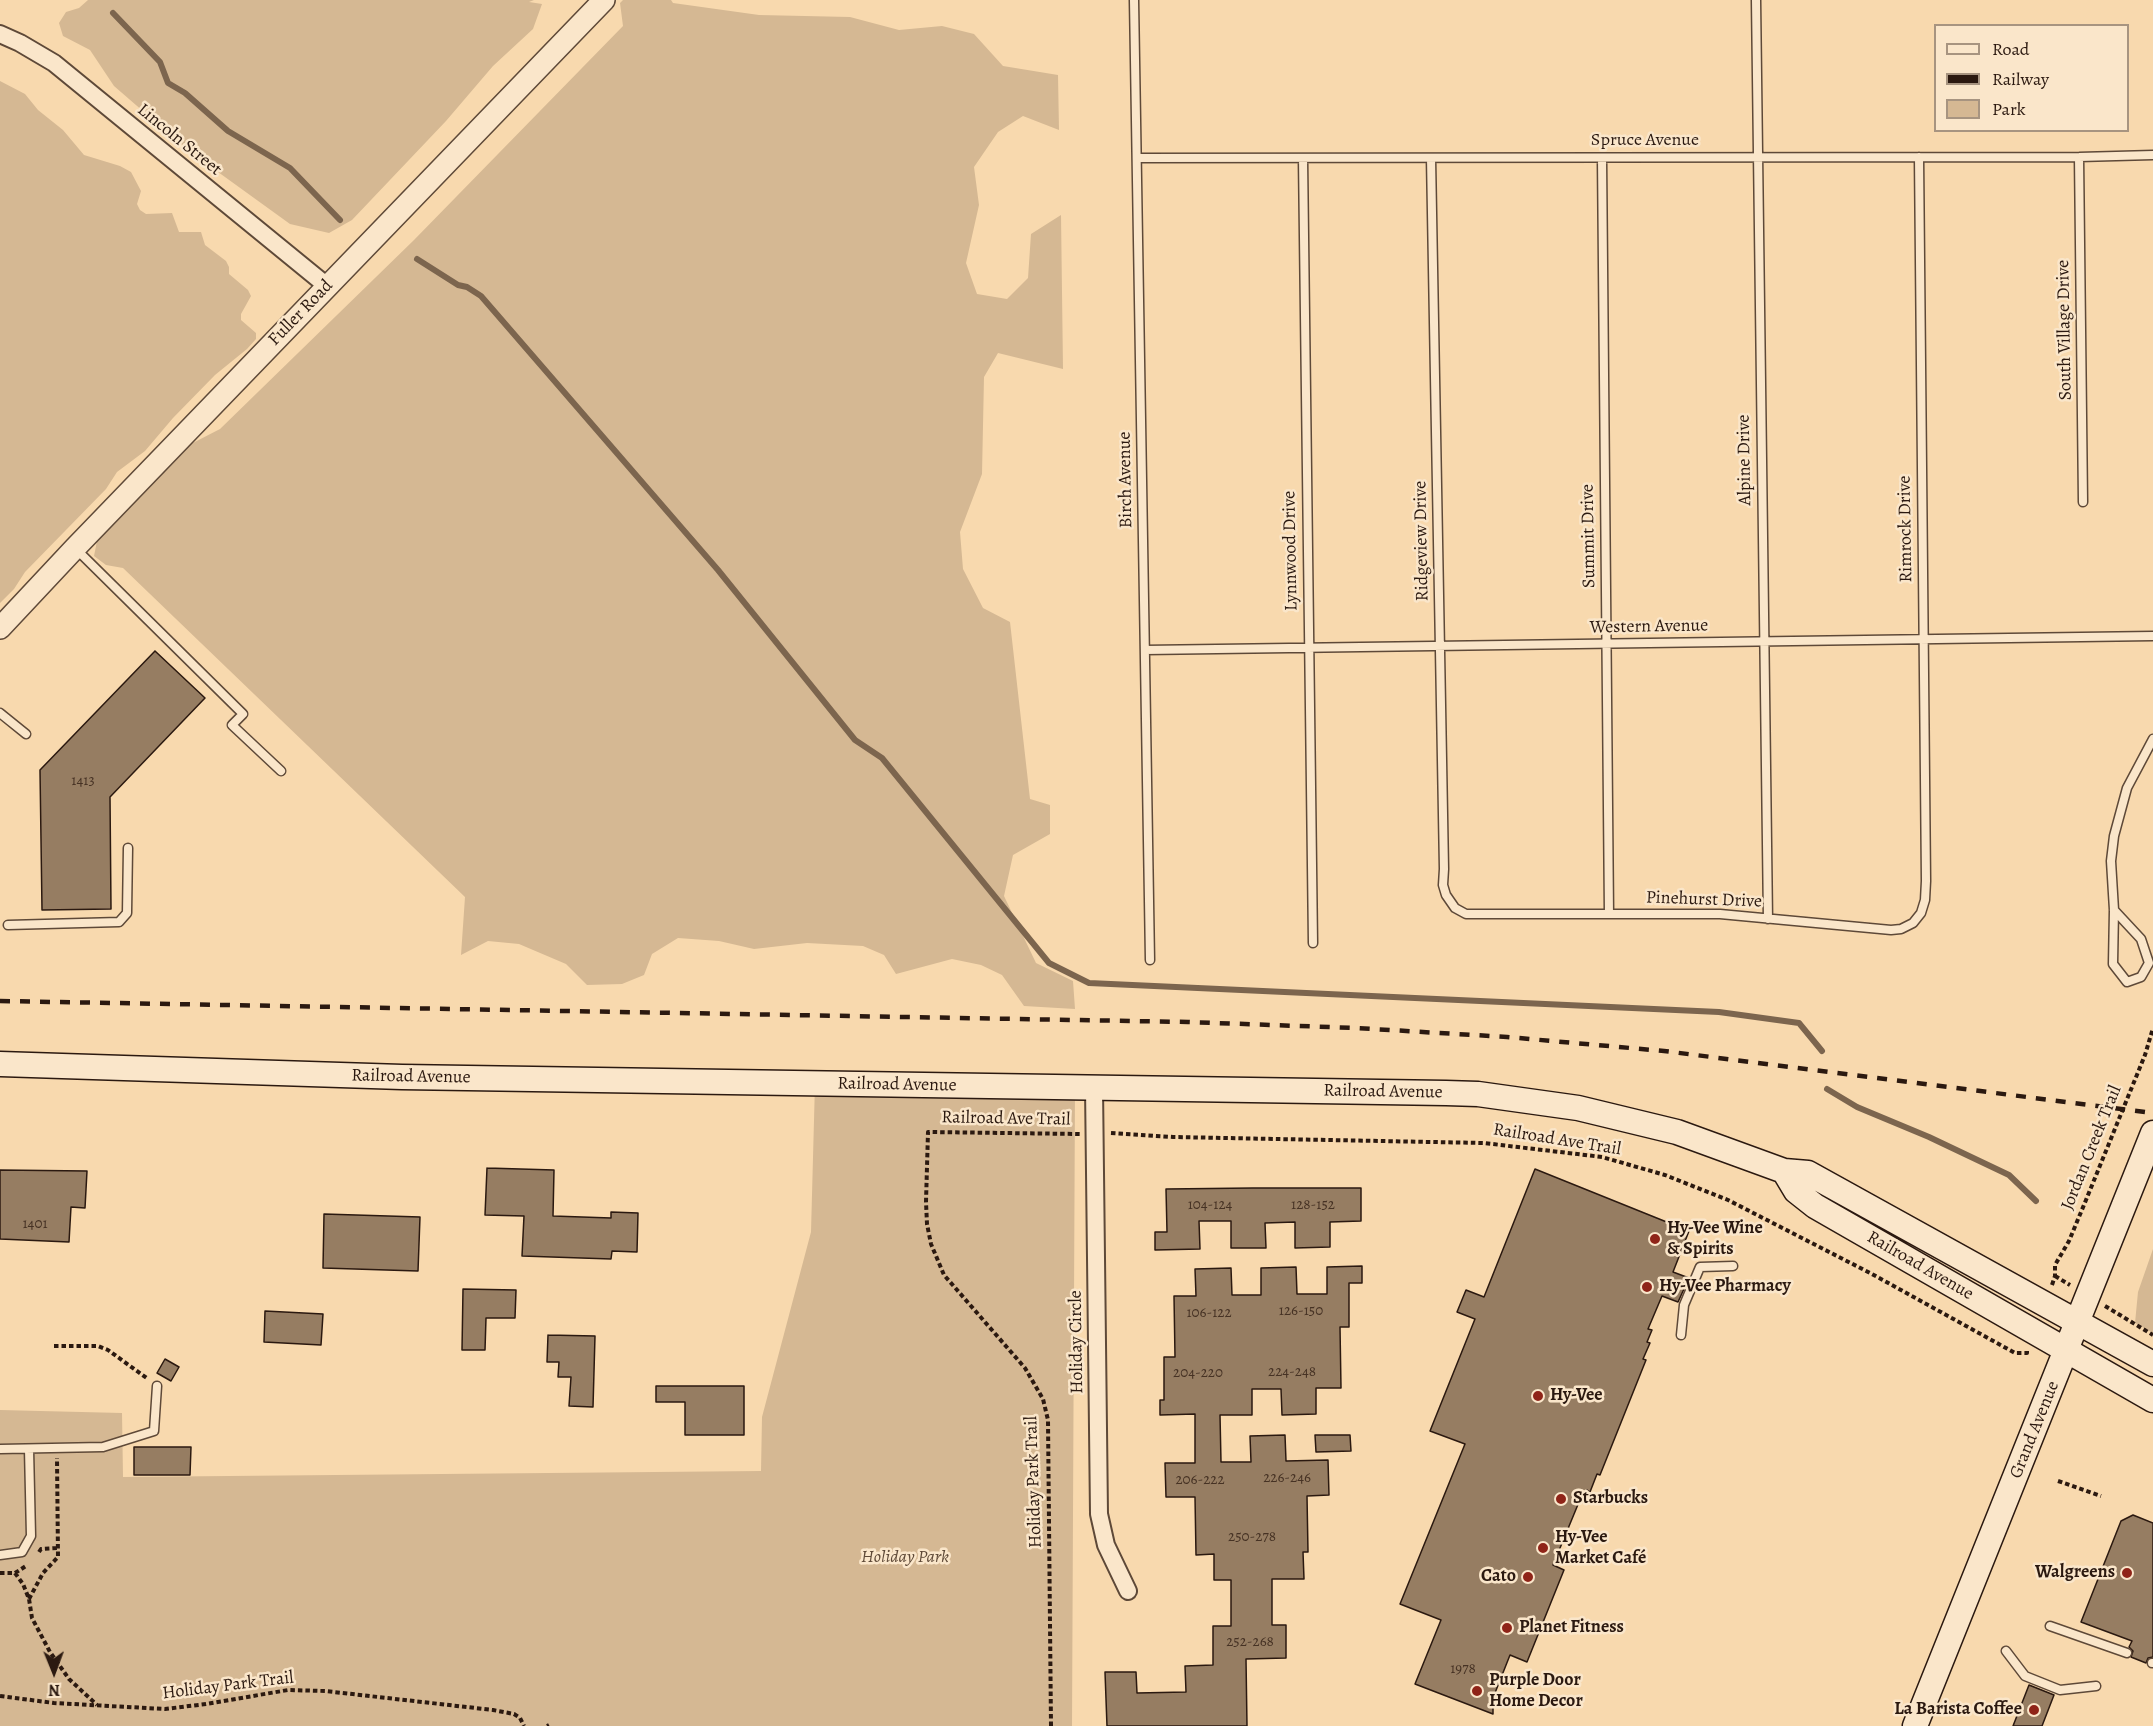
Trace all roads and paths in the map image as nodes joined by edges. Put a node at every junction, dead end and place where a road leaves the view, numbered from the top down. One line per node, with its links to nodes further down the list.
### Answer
1 (604, 0): 13 (street, Fuller Road)
2 (1134, 0): 8 (lane, Birch Avenue)
3 (1756, 0): 12 (lane, Alpine Drive)
4 (0, 34): 13 (street, Lincoln Street)
5 (2153, 155): 7 (lane, Spruce Avenue)
6 (1919, 157): 7 (lane, Spruce Avenue); 12 (lane, Spruce Avenue); 18 (lane, Rimrock Drive)
7 (2079, 157): 14 (lane, South Village Drive)
8 (1137, 158): 9 (lane, Spruce Avenue); 23 (lane, Birch Avenue)
9 (1303, 158): 10 (lane, Spruce Avenue); 22 (lane, Lynnwood Drive)
10 (1431, 158): 11 (lane, Spruce Avenue); 21 (lane, Ridgeview Drive)
11 (1602, 158): 12 (lane, Spruce Avenue); 20 (lane, Summit Drive)
12 (1758, 158): 19 (lane, Alpine Drive)
13 (327, 286): 15 (street, Fuller Road)
14 (2083, 502)
15 (75, 548): 16 (street, Fuller Road); 27 (lane)
16 (0, 628)
17 (2153, 636): 18 (lane, Western Avenue)
18 (1924, 639): 19 (lane, Western Avenue); 29 (lane, Rimrock Drive)
19 (1764, 642): 20 (lane, Western Avenue); 33 (lane, Alpine Drive)
20 (1607, 644): 21 (lane, Western Avenue); 31 (lane, Summit Drive)
21 (1440, 646): 22 (lane, Western Avenue); 32 (lane, Ridgeview Drive)
22 (1309, 648): 23 (lane, Western Avenue); 35 (lane, Lynnwood Drive)
23 (1145, 651): 36 (lane, Birch Avenue)
24 (0, 713): 25 (lane)
25 (26, 734)
26 (2153, 739): 30 (lane)
27 (281, 771)
28 (128, 848): 34 (lane)
29 (1925, 900): 33 (lane, Pinehurst Drive)
30 (2114, 910): 30 (lane)
31 (1610, 914): 32 (lane, Pinehurst Drive); 33 (lane, Pinehurst Drive)
32 (1466, 915)
33 (1768, 919)
34 (8, 925)
35 (1313, 944)
36 (1150, 960)
37 (2153, 1028): 46 (path, Jordan Creek Trail)
38 (0, 1064): 39 (main road, Railroad Avenue)
39 (1094, 1087): 44 (main road, Railroad Avenue); 64 (street, Holiday Circle)
40 (928, 1132): 43 (path, Railroad Ave Trail); 73 (path, Holiday Park Trail)
41 (1110, 1133): 53 (path, Railroad Ave Trail)
42 (2153, 1133): 48 (main road, Grand Avenue)
43 (1083, 1134)
44 (1784, 1171): 48 (main road, Railroad Avenue); 52 (main road, Railroad Avenue)
45 (1733, 1266): 49 (lane)
46 (2055, 1276)
47 (2114, 1311): 50 (path)
48 (2078, 1323): 52 (main road, Grand Avenue); 54 (main road, Railroad Avenue)
49 (1681, 1335)
50 (2153, 1335)
51 (54, 1346): 55 (path)
52 (2067, 1350): 56 (main road, Railroad Avenue); 74 (main road, Grand Avenue)
53 (2026, 1353)
54 (2153, 1364)
55 (157, 1386): 57 (lane)
56 (2153, 1400)
57 (57, 1448): 59 (lane); 65 (path)
58 (0, 1449): 59 (lane)
59 (29, 1449): 62 (lane)
60 (2058, 1481): 61 (path)
61 (2101, 1496)
62 (0, 1555)
63 (15, 1573): 65 (path)
64 (1128, 1591)
65 (29, 1599): 71 (path)
66 (2050, 1626): 68 (lane)
67 (2006, 1651): 69 (lane)
68 (2127, 1653)
69 (2096, 1686)
70 (0, 1696): 71 (path, Holiday Park Trail)
71 (97, 1706): 72 (path, Holiday Park Trail)
72 (524, 1726)
73 (1051, 1726)
74 (1915, 1726)

